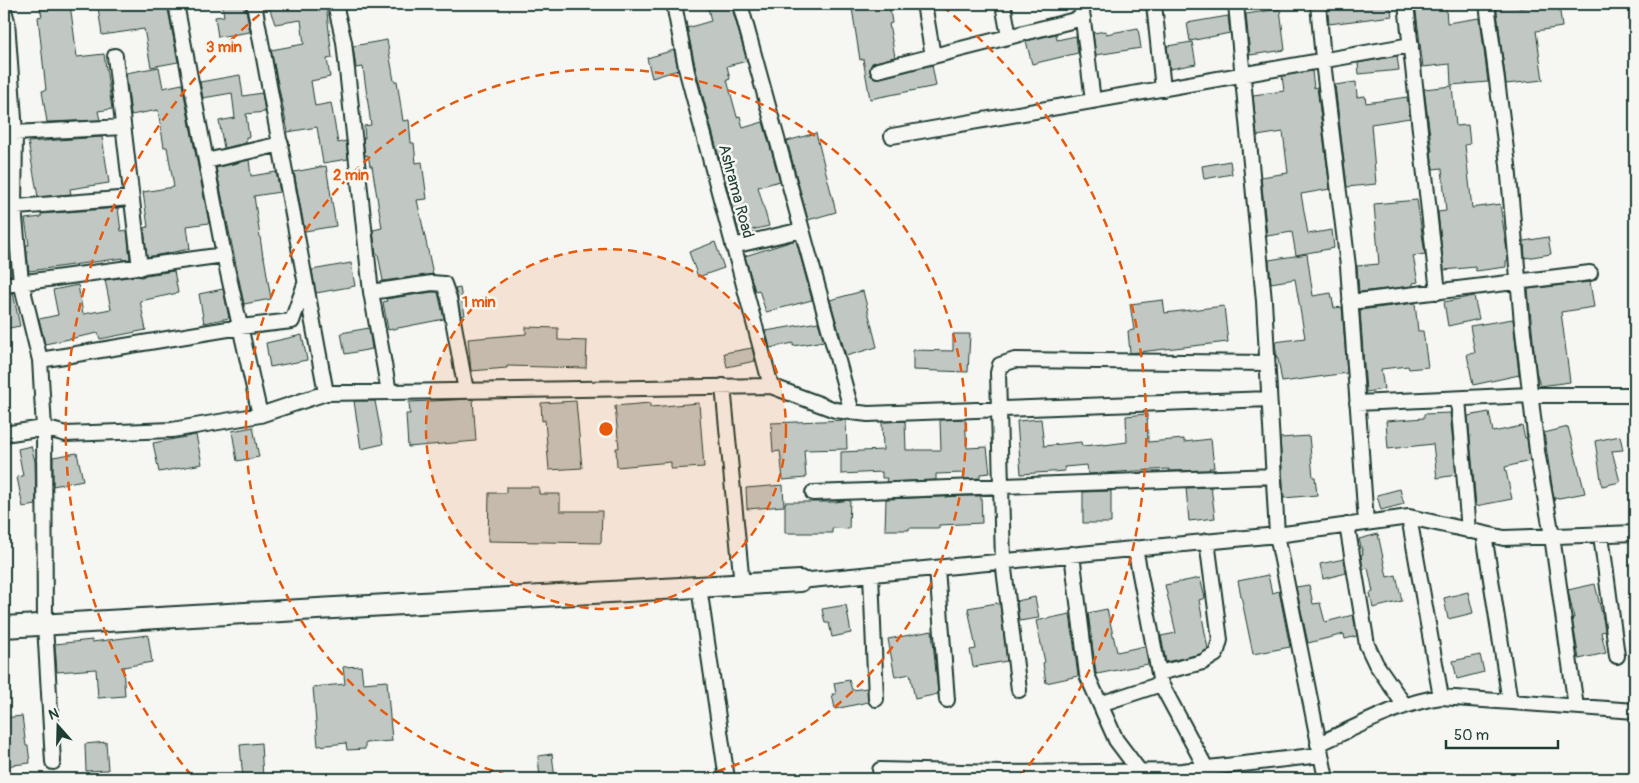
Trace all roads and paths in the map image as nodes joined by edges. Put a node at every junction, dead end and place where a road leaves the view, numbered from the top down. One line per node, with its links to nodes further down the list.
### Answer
1 (176, 4): 30 (street)
2 (254, 4): 29 (street)
3 (335, 4): 42 (street)
4 (674, 4): 34 (street, Ashrama Road)
5 (740, 4): 33 (street)
6 (924, 4): 19 (street)
7 (1003, 4): 16 (street)
8 (1081, 4): 15 (street)
9 (1154, 4): 24 (street)
10 (1236, 4): 23 (street)
11 (1318, 4): 20 (street)
12 (1406, 4): 17 (street)
13 (1487, 4): 40 (street)
14 (4, 10): 21 (street)
15 (1083, 18): 16 (street); 25 (street)
16 (1010, 37): 19 (street)
17 (1411, 45): 20 (street); 43 (street)
18 (115, 56): 26 (street)
19 (933, 56): 22 (street)
20 (1324, 60): 23 (street); 44 (street)
21 (7, 61): 27 (street)
22 (878, 70)
23 (1244, 74): 24 (street); 47 (street)
24 (1163, 89): 25 (street)
25 (1093, 101): 28 (street)
26 (123, 127): 27 (street); 31 (street)
27 (9, 134): 32 (street)
28 (892, 136)
29 (281, 144): 30 (street); 39 (street)
30 (206, 161): 35 (street)
31 (132, 198): 32 (street); 36 (street)
32 (9, 208): 38 (street)
33 (802, 230): 34 (street); 59 (street)
34 (734, 246): 49 (street, Ashrama Road)
35 (224, 255): 36 (street); 45 (street)
36 (140, 268): 38 (street)
37 (1590, 273): 40 (street)
38 (21, 282): 41 (street); 46 (street)
39 (306, 283): 45 (street); 52 (street)
40 (1518, 283): 43 (street); 53 (street)
41 (4, 285)
42 (371, 292): 50 (street); 51 (street)
43 (1438, 292): 44 (street)
44 (1350, 302): 57 (street)
45 (240, 327): 46 (street); 60 (street)
46 (40, 360): 61 (street)
47 (1267, 363): 55 (street); 58 (street)
48 (723, 386): 49 (street); 50 (street); 82 (street)
49 (770, 386): 59 (street)
50 (466, 391): 51 (street)
51 (389, 392): 52 (street)
52 (326, 393): 60 (street)
53 (1530, 395): 54 (street); 56 (street); 74 (street)
54 (1635, 395)
55 (1269, 399): 58 (street); 63 (street)
56 (1458, 399): 57 (street); 69 (street)
57 (1357, 403): 67 (street)
58 (999, 408): 59 (street); 64 (street)
59 (852, 412)
60 (260, 415): 61 (street)
61 (44, 428): 62 (street); 84 (street)
62 (4, 434)
63 (1274, 476): 64 (street); 70 (street)
64 (1002, 485): 65 (street); 78 (street)
65 (813, 493)
66 (1408, 517): 67 (street); 69 (street); 89 (street)
67 (1366, 523): 68 (street)
68 (1347, 525): 70 (street); 94 (street)
69 (1469, 531): 71 (street)
70 (1277, 534): 75 (street); 98 (street)
71 (1484, 534): 74 (street); 92 (street)
72 (1635, 534): 73 (street)
73 (1601, 535): 74 (street); 86 (street)
74 (1552, 536): 95 (street)
75 (1207, 541): 76 (street); 87 (street)
76 (1135, 548): 77 (street); 87 (street)
77 (1072, 554): 78 (street); 93 (street)
78 (1004, 561): 79 (street); 88 (street)
79 (937, 568): 80 (street); 91 (street)
80 (871, 574): 81 (street); 90 (street)
81 (800, 581): 82 (street)
82 (742, 585): 83 (street)
83 (699, 587): 84 (street); 106 (street)
84 (45, 624): 85 (street); 99 (street)
85 (4, 627)
86 (1617, 656)
87 (1160, 678): 93 (street); 100 (street)
88 (1019, 690)
89 (1441, 697): 92 (street); 94 (street)
90 (876, 698)
91 (947, 700)
92 (1510, 702): 95 (street)
93 (1100, 704): 102 (street)
94 (1405, 706): 98 (street)
95 (1576, 707): 96 (street)
96 (1635, 711): 97 (street)
97 (1635, 717)
98 (1320, 749): 100 (street); 107 (street)
99 (53, 762)
100 (1206, 768): 103 (street)
101 (880, 770): 104 (street)
102 (1140, 772): 103 (street); 105 (street)
103 (1182, 775)
104 (1003, 776): 105 (street)
105 (1113, 776)
106 (727, 779)
107 (1326, 779)

